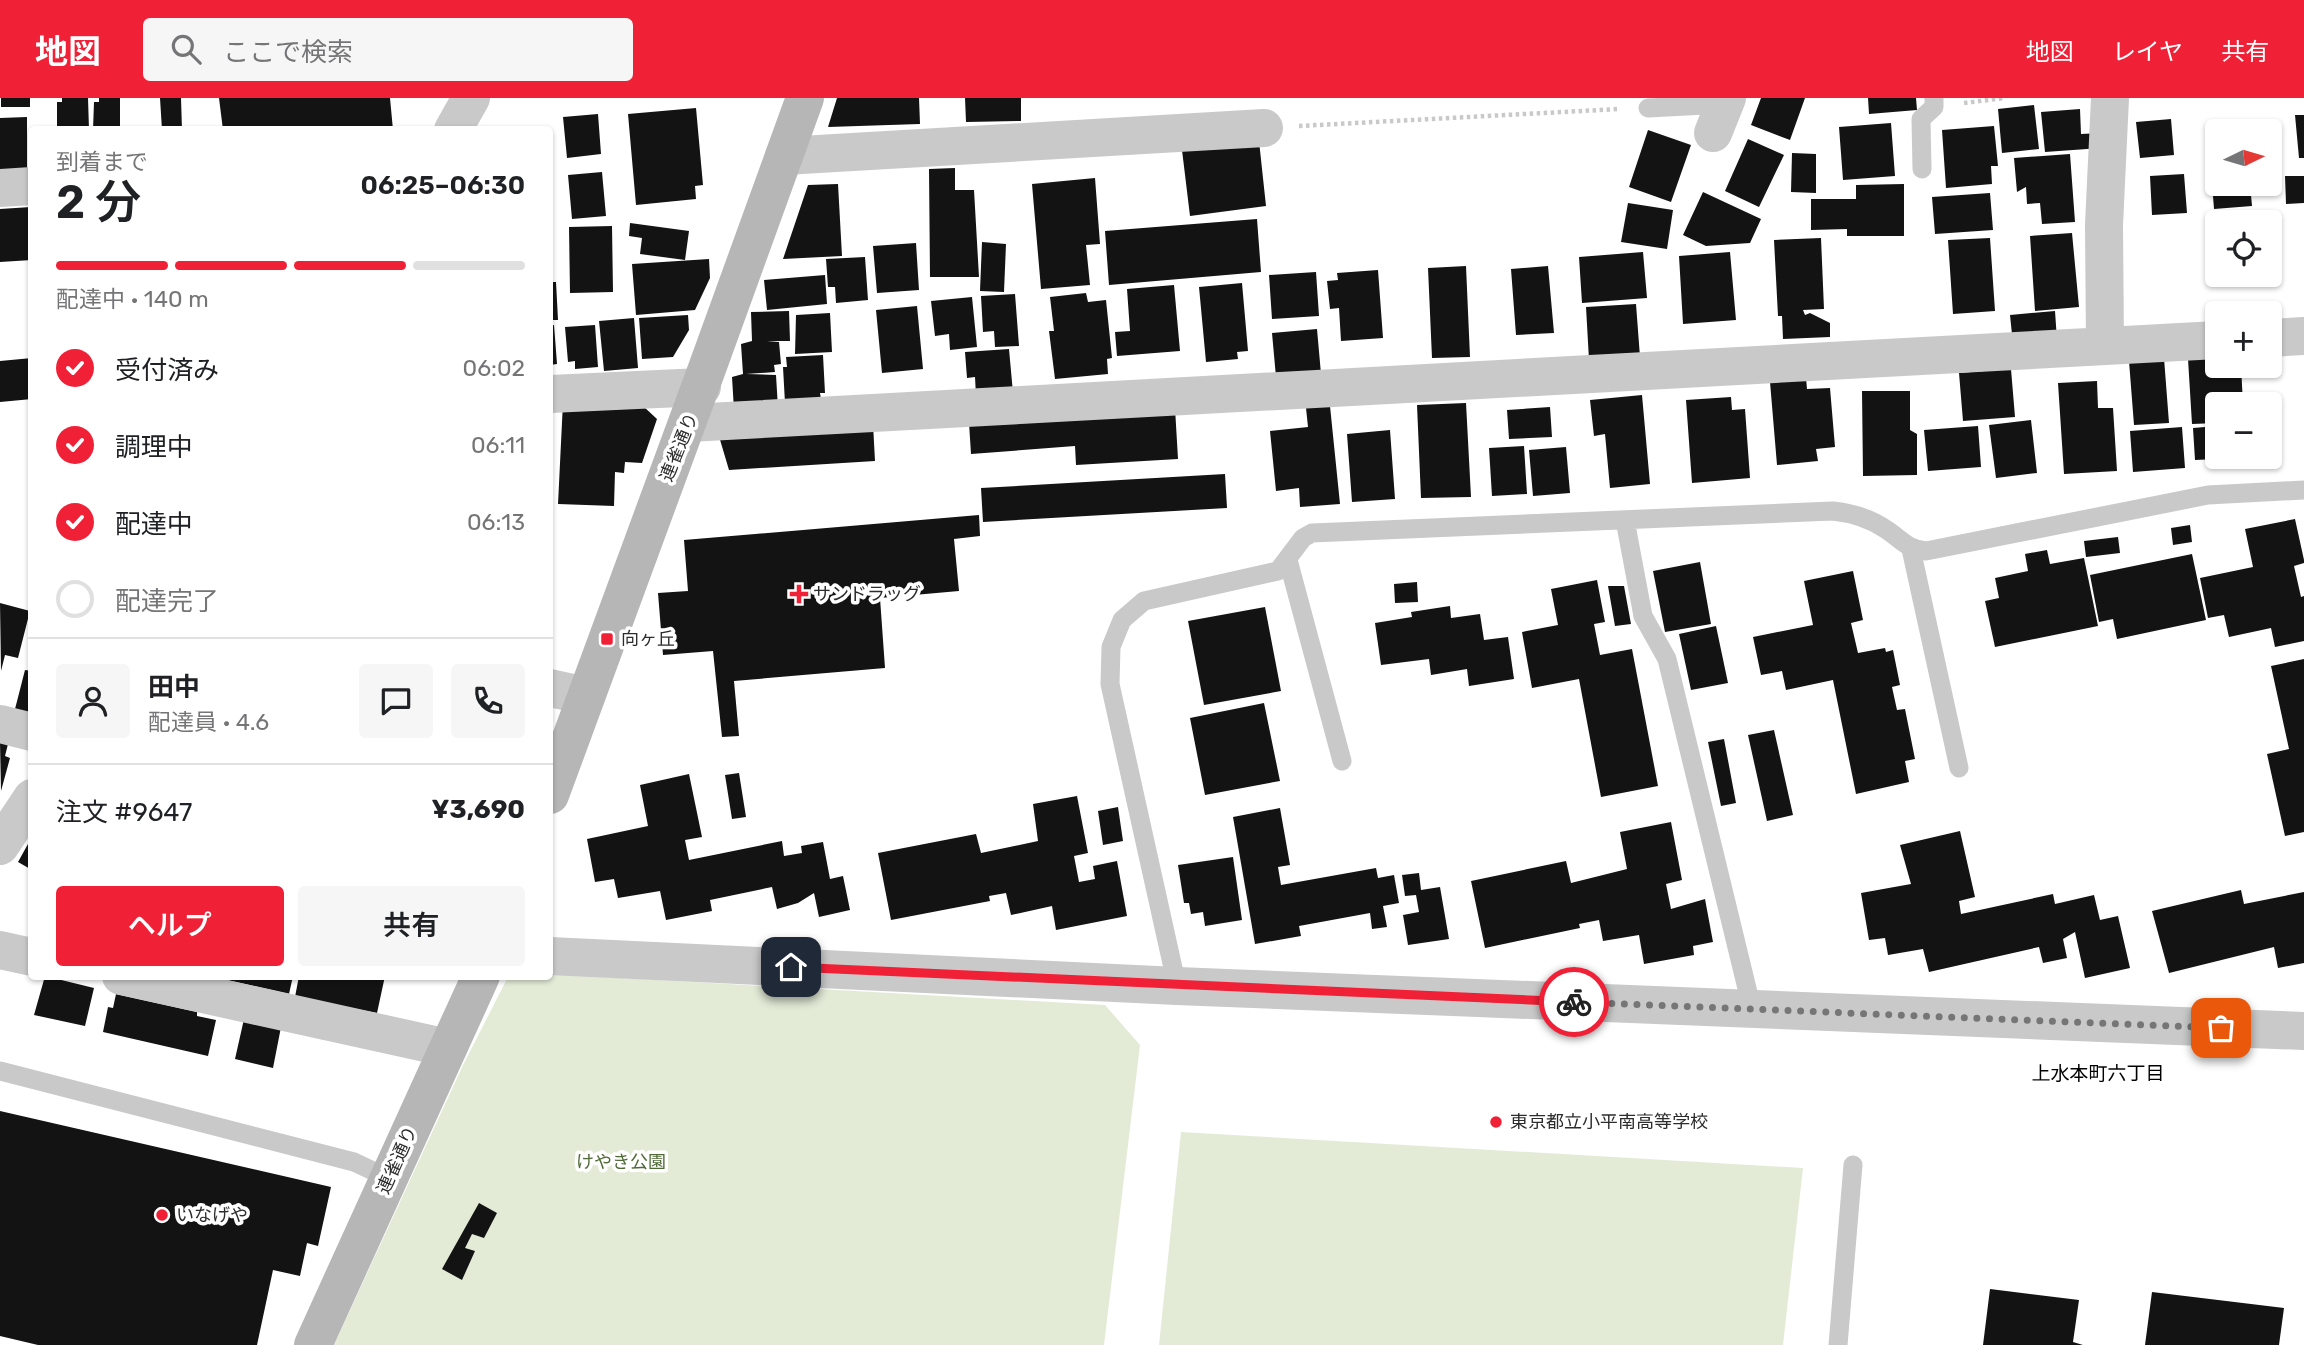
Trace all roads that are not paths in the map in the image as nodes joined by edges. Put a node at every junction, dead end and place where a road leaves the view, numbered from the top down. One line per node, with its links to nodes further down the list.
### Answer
1 (471, 98): 7 (street)
2 (805, 98): 9 (main road, 連雀通り)
3 (2110, 98): 16 (street)
4 (1934, 102): 10 (lane)
5 (1648, 108): 6 (lane)
6 (1722, 112)
7 (455, 126)
8 (1264, 128): 9 (street)
9 (784, 156): 17 (main road, 連雀通り)
10 (1922, 169)
11 (28, 186): 12 (street)
12 (0, 188)
13 (2304, 336): 14 (street)
14 (2282, 337)
15 (2205, 341): 16 (street)
16 (2105, 346): 19 (street)
17 (702, 387): 18 (street); 19 (main road, 連雀通り)
18 (553, 394)
19 (689, 423): 25 (main road, 連雀通り)
20 (2304, 490): 22 (lane)
21 (1625, 520): 22 (lane); 23 (lane); 39 (lane)
22 (1911, 549): 29 (lane)
23 (1288, 559): 28 (lane); 38 (lane)
24 (553, 689): 25 (street)
25 (586, 696): 30 (main road, 連雀通り)
26 (0, 724): 27 (street)
27 (28, 731)
28 (1342, 761)
29 (1959, 768)
30 (553, 787)
31 (28, 804): 32 (street)
32 (0, 846)
33 (0, 950): 34 (street)
34 (28, 956)
35 (553, 956): 38 (street)
36 (139, 980): 41 (street)
37 (479, 980): 41 (main road, 連雀通り)
38 (1178, 986): 39 (street)
39 (1752, 1009): 40 (street)
40 (2304, 1031)
41 (448, 1048): 44 (main road, 連雀通り)
42 (6, 1072): 44 (lane)
43 (1853, 1165): 46 (lane)
44 (388, 1178): 45 (main road, 連雀通り)
45 (313, 1345)
46 (1838, 1345)

